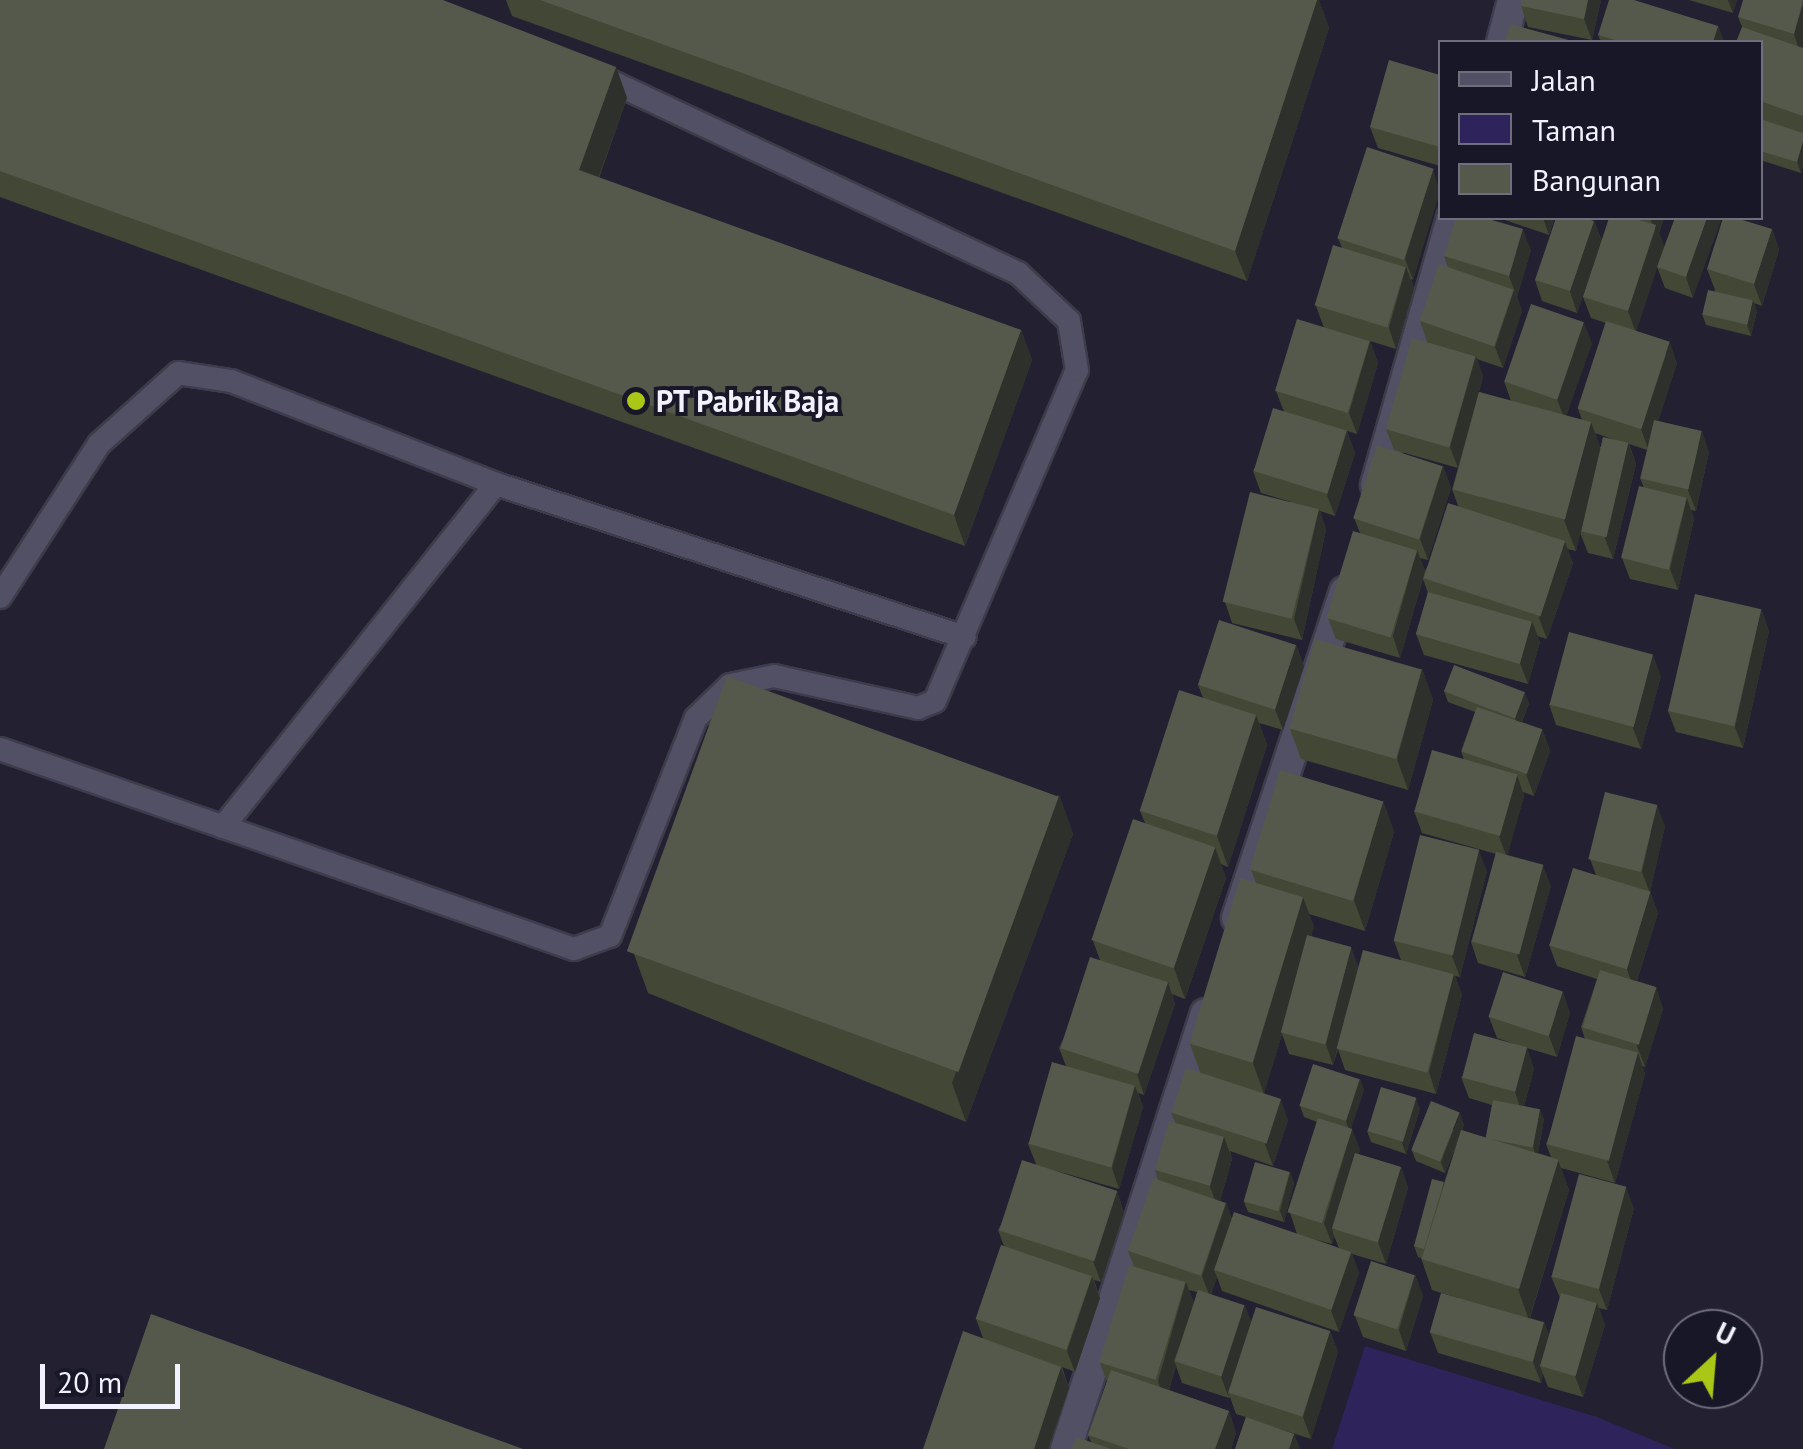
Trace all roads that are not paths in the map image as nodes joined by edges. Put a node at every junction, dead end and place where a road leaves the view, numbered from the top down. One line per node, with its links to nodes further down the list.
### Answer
1 (1514, 0): 2 (street)
2 (1503, 40)
3 (580, 66): 9 (lane)
4 (1451, 220): 6 (street)
5 (496, 484): 8 (lane); 9 (lane); 11 (lane)
6 (1368, 512)
7 (1358, 550): 12 (street)
8 (0, 597)
9 (964, 638): 11 (lane)
10 (0, 748): 11 (lane)
11 (223, 827)
12 (1227, 948)
13 (1215, 985): 14 (street)
14 (1066, 1449)

